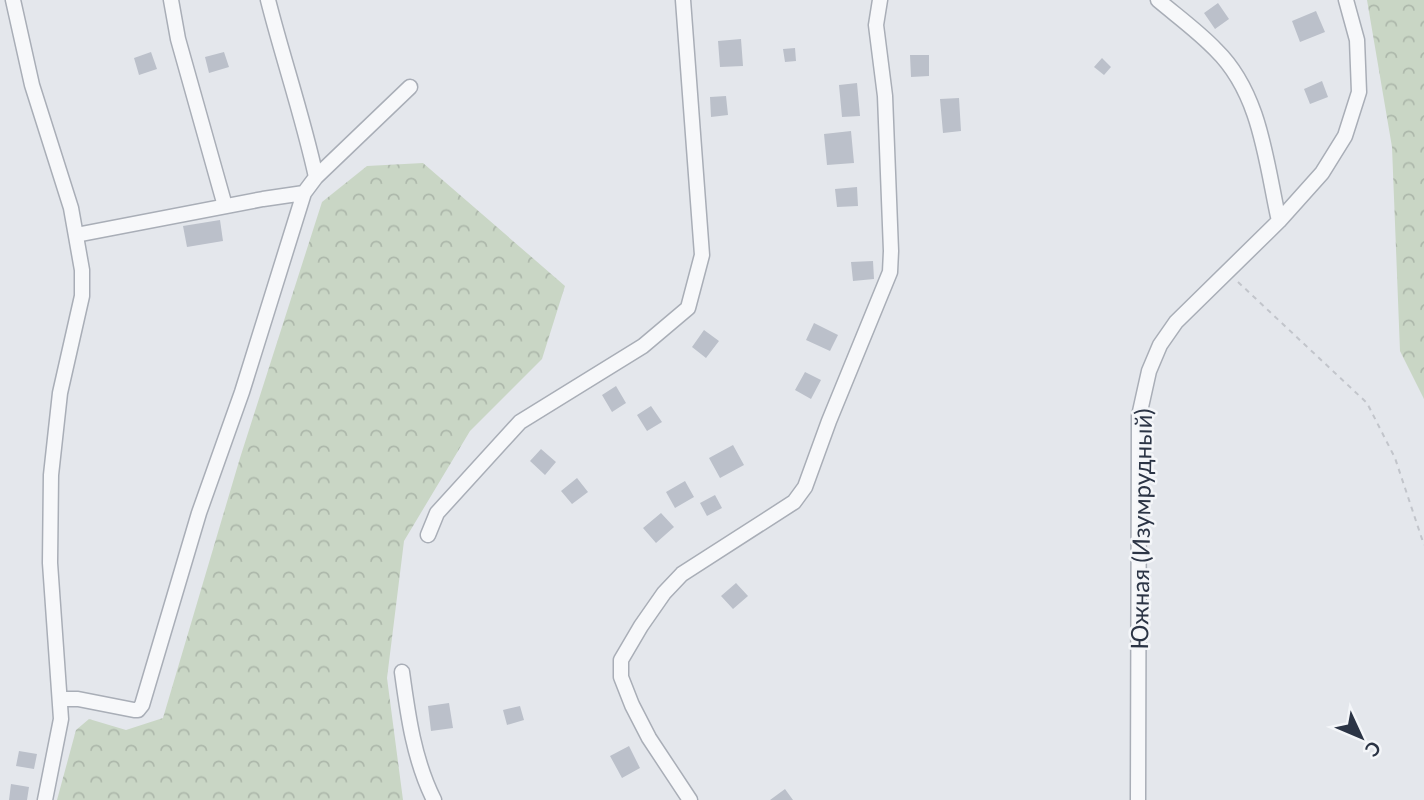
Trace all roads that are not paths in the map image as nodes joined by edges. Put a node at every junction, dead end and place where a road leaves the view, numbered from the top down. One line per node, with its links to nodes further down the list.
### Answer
1 (13, 0): 13 (street)
2 (170, 0): 11 (street)
3 (268, 0): 9 (street)
4 (683, 0): 14 (street)
5 (880, 0): 19 (street)
6 (1158, 0): 12 (street)
7 (1346, 0): 12 (street, Южная (Изумрудный))
8 (410, 87): 9 (street)
9 (316, 177): 10 (street)
10 (304, 193): 11 (street); 16 (street)
11 (225, 206): 13 (street)
12 (1279, 222): 20 (street, Южная (Изумрудный))
13 (76, 234): 16 (street)
14 (428, 535)
15 (402, 672): 18 (street)
16 (61, 699): 17 (street)
17 (45, 800)
18 (434, 800)
19 (690, 800)
20 (1138, 800)

